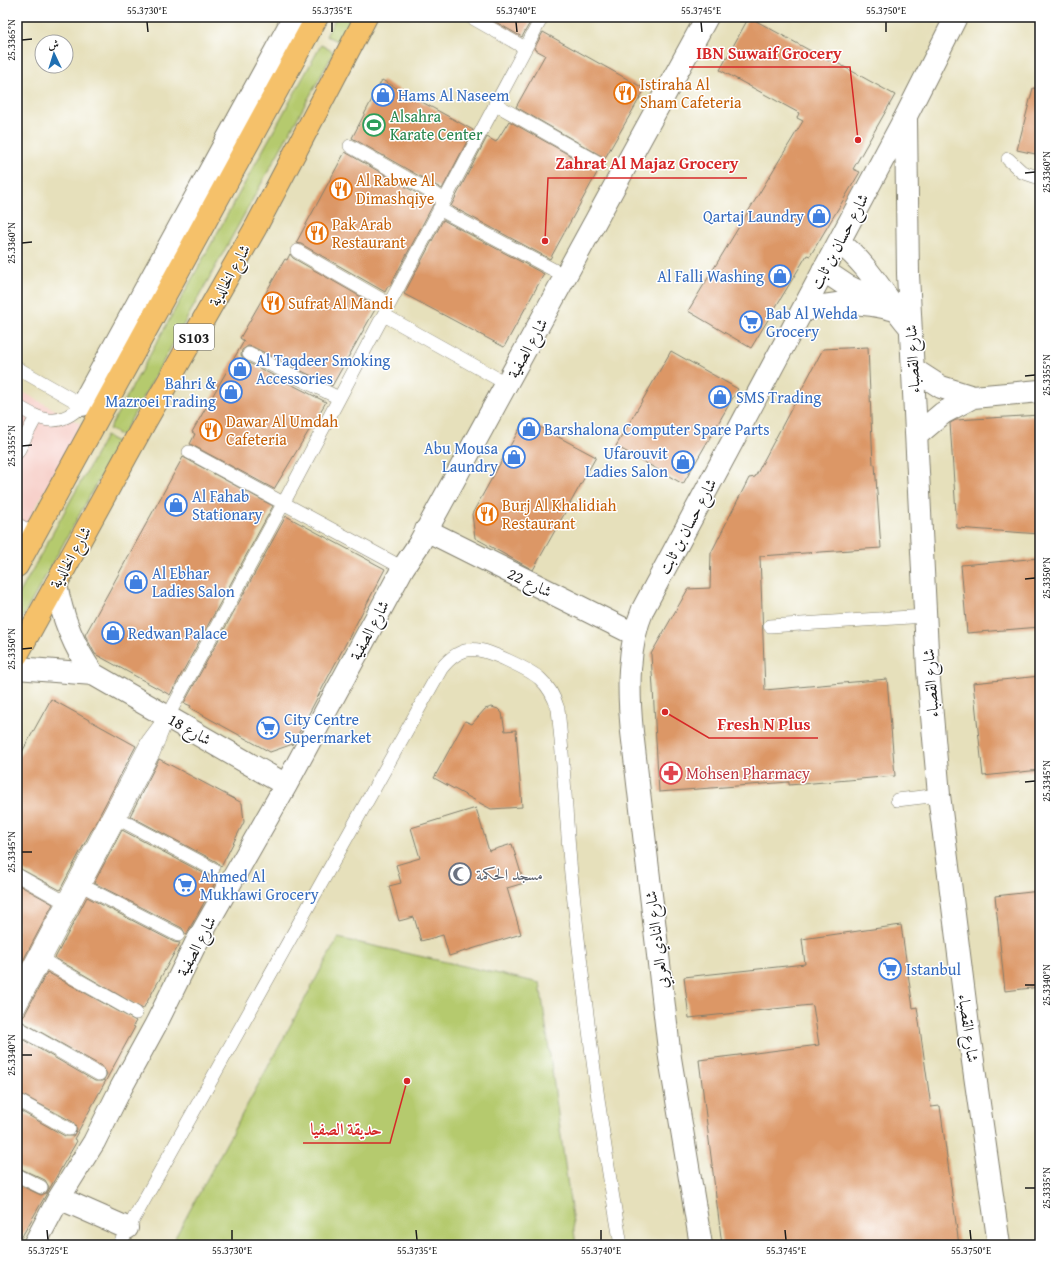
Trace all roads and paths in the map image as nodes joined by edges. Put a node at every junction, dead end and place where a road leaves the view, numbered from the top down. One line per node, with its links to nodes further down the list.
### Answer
1 (294, 17): 31 (street)
2 (317, 17): 38 (main road, S103)
3 (366, 17): 42 (main road, شارع الخالدية / S103)
4 (471, 17): 8 (lane)
5 (542, 17): 8 (lane)
6 (707, 17): 19 (street, شارع الصفية)
7 (956, 17): 10 (street, شارع حسان بن ثابت)
8 (526, 48): 9 (lane)
9 (495, 104): 13 (lane); 15 (lane)
10 (906, 116): 16 (street, شارع حسان بن ثابت); 23 (street, شارع القصباء)
11 (350, 146): 15 (lane)
12 (1008, 158): 14 (lane)
13 (599, 163)
14 (1040, 178)
15 (442, 204): 19 (lane); 20 (lane)
16 (838, 242): 18 (street, شارع حسان بن ثابت); 21 (street)
17 (298, 251): 20 (lane)
18 (823, 270): 21 (street); 22 (street, شارع حسان بن ثابت)
19 (567, 277): 27 (street, شارع الصفية)
20 (386, 309): 27 (lane); 30 (lane)
21 (895, 310): 22 (street); 23 (street)
22 (802, 311): 45 (street, شارع حسان بن ثابت)
23 (910, 327): 26 (street, شارع القصباء)
24 (249, 354): 30 (lane)
25 (17, 368): 31 (lane)
26 (913, 370): 29 (street); 34 (street, شارع القصباء)
27 (507, 384): 39 (street, شارع الصفية)
28 (1040, 391): 29 (street)
29 (973, 397): 34 (street)
30 (339, 398): 37 (lane)
31 (82, 405): 33 (lane)
32 (17, 406): 33 (lane)
33 (36, 417): 36 (lane)
34 (917, 435): 43 (street, شارع القصباء)
35 (189, 452): 37 (lane)
36 (17, 453)
37 (283, 504): 41 (lane); 49 (lane)
38 (26, 529): 40 (main road, S103)
39 (426, 530): 41 (street, شارع الصفية); 45 (street, شارع 22)
40 (17, 566)
41 (403, 568): 50 (street, شارع الصفية)
42 (56, 584): 46 (main road, شارع الخالدية / S103); 48 (street, شارع 18)
43 (926, 616): 44 (lane); 51 (street, شارع القصباء)
44 (770, 626)
45 (634, 634): 72 (street, شارع النادي العربي)
46 (17, 655)
47 (17, 668): 48 (street, شارع 18)
48 (93, 674): 49 (street, شارع 18)
49 (168, 716): 50 (street, شارع 18); 53 (lane); 57 (lane)
50 (286, 785): 68 (street, شارع الصفية)
51 (939, 796): 52 (lane); 73 (street, شارع القصباء)
52 (898, 800)
53 (119, 819): 54 (lane); 56 (lane)
54 (213, 869)
55 (17, 875): 57 (lane)
56 (83, 886): 58 (lane); 59 (lane)
57 (63, 901): 60 (lane)
58 (178, 935)
59 (44, 961): 61 (lane); 62 (lane)
60 (17, 989)
61 (17, 1012)
62 (136, 1012)
63 (17, 1027): 64 (lane)
64 (100, 1074)
65 (17, 1100): 66 (lane)
66 (69, 1128)
67 (17, 1175): 68 (lane)
68 (50, 1192): 69 (street); 70 (street, شارع الصفية)
69 (123, 1237): 71 (lane)
70 (34, 1245)
71 (621, 1245)
72 (701, 1245)
73 (999, 1245)

